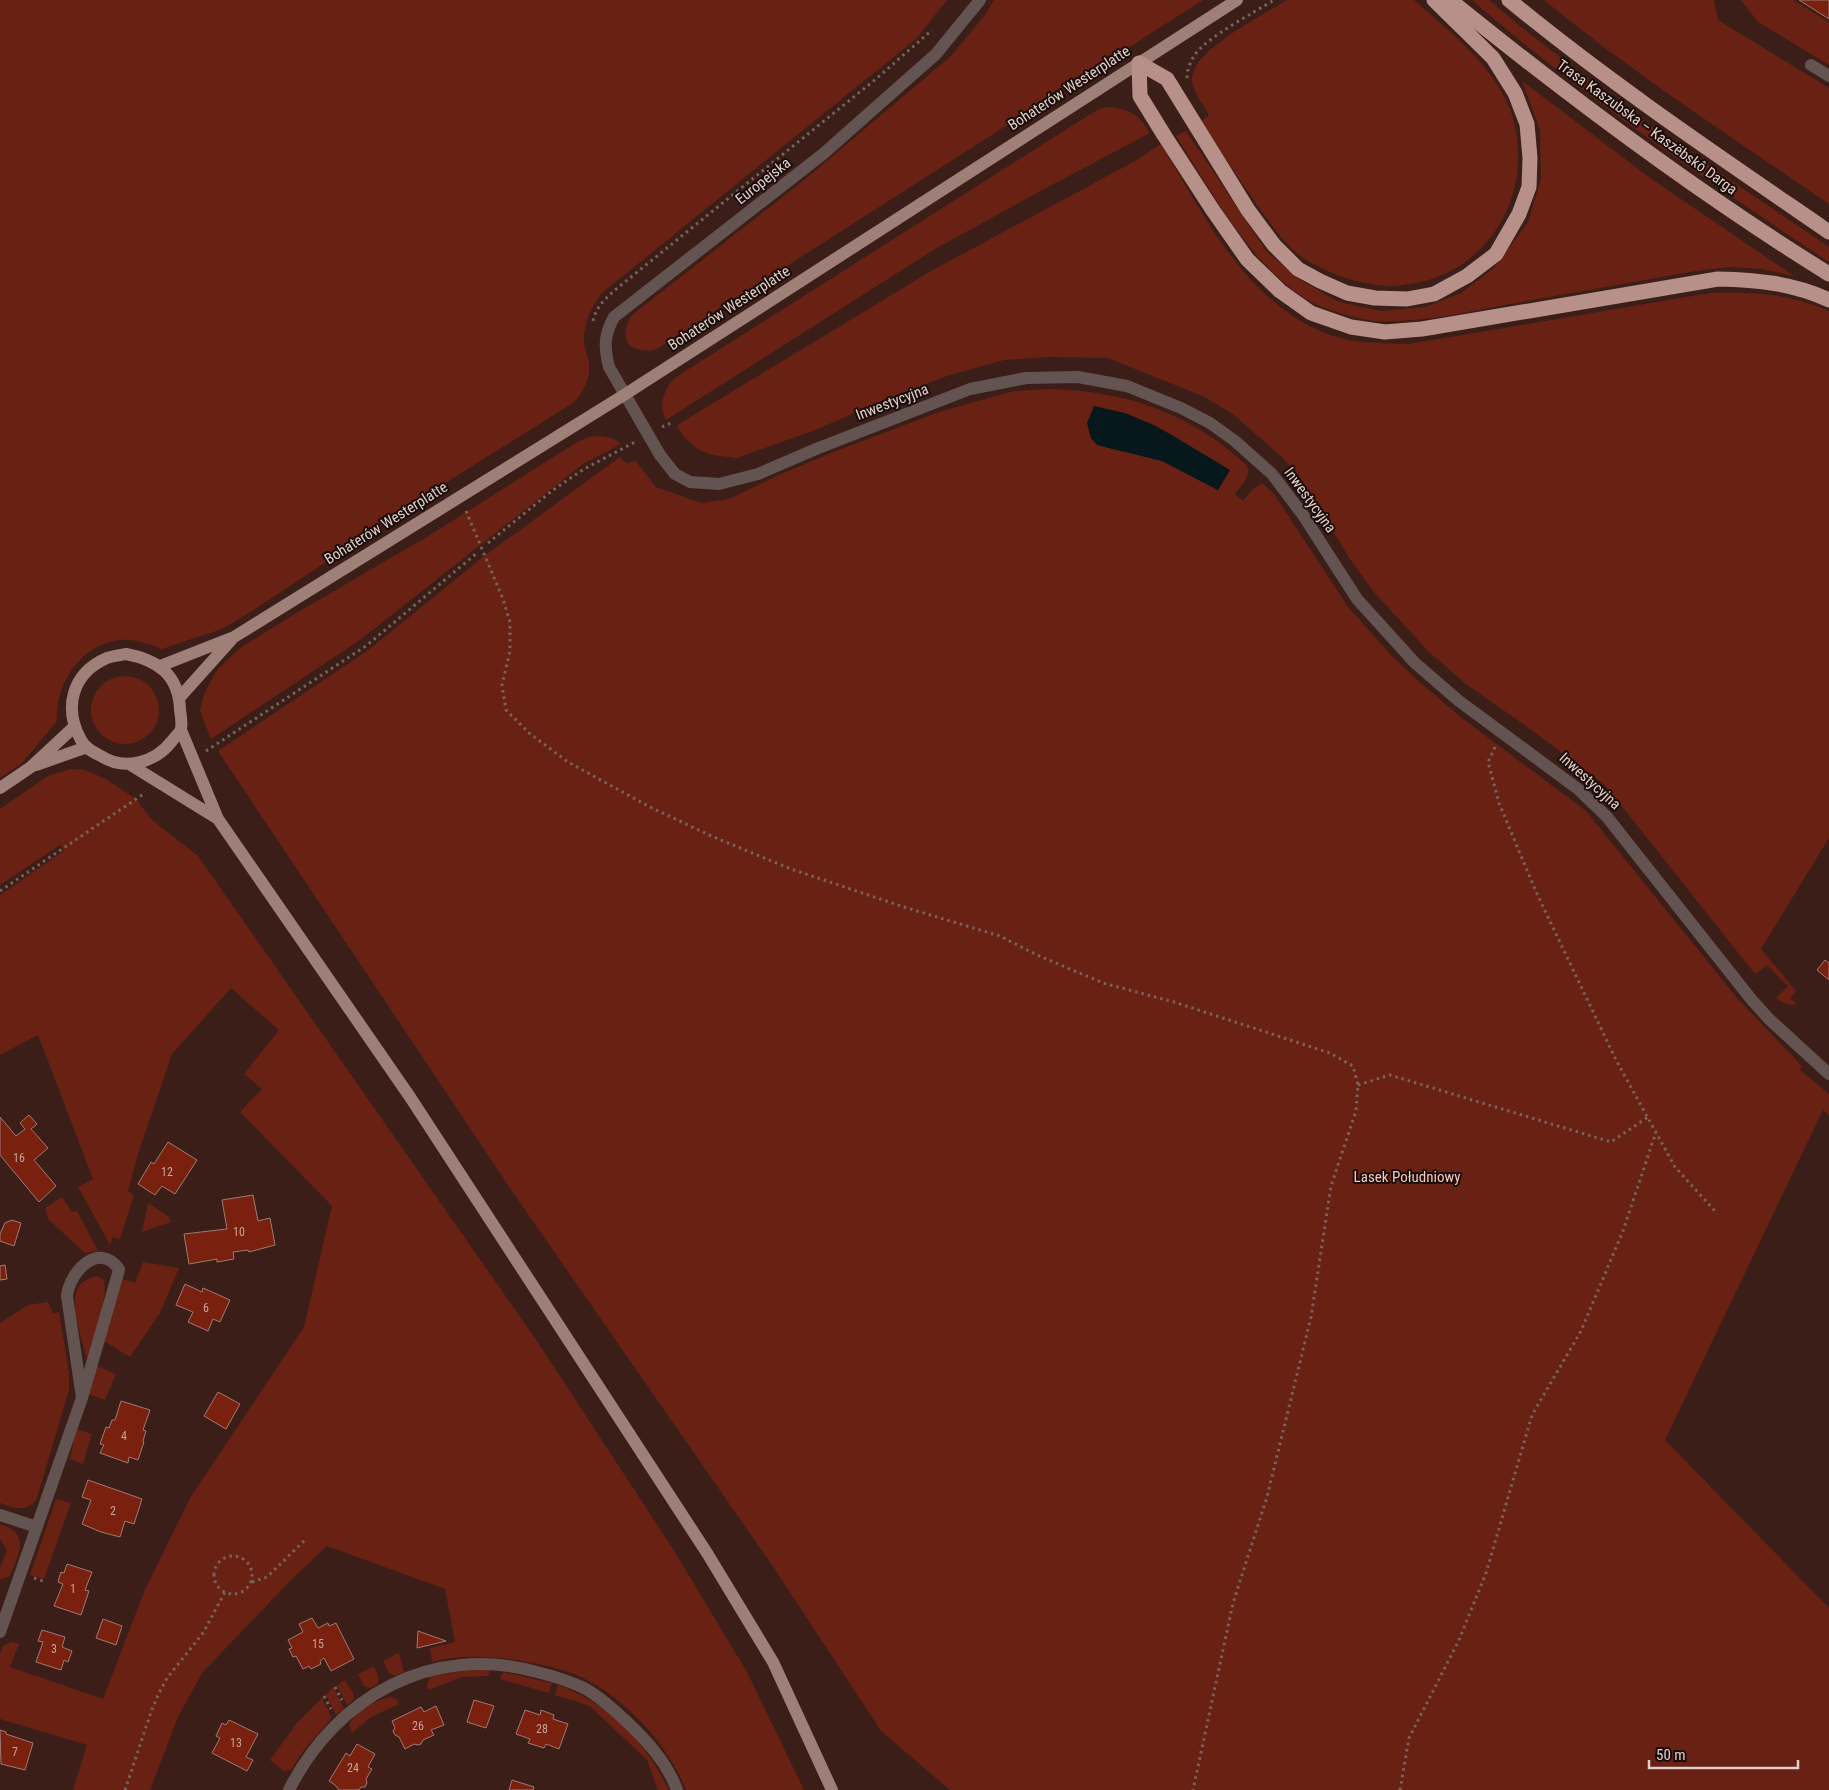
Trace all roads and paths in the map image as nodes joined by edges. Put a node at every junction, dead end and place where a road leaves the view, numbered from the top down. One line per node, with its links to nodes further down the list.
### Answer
1 (980, 0): 16 (street, Europejska)
2 (1237, 0): 8 (main road, Bohaterów Westerplatte)
3 (1274, 0): 11 (path)
4 (1434, 0): 8 (highway)
5 (1450, 0): 13 (highway, Trasa Kaszubska – Kaszëbskô Darga)
6 (1509, 0): 12 (highway, Trasa Kaszubska – Kaszëbskô Darga)
7 (934, 28): 15 (path)
8 (1139, 63): 14 (highway); 16 (main road, Bohaterów Westerplatte)
9 (1811, 65): 10 (street)
10 (1829, 76)
11 (1188, 87)
12 (1829, 232)
13 (1829, 274)
14 (1829, 300)
15 (592, 326)
16 (624, 395): 18 (main road, Bohaterów Westerplatte); 26 (street, Inwestycyjna)
17 (627, 446): 19 (path)
18 (460, 496): 21 (main road, Bohaterów Westerplatte); 36 (path)
19 (488, 544)
20 (477, 553): 28 (path)
21 (234, 637): 22 (main road, Bohaterów Westerplatte); 23 (main road, Bohaterów Westerplatte)
22 (160, 666): 23 (main road); 24 (main road)
23 (180, 697): 25 (main road)
24 (74, 728): 27 (main road); 30 (main road)
25 (181, 730): 29 (main road); 33 (main road)
26 (1501, 733): 35 (street, Inwestycyjna); 37 (path)
27 (86, 747): 29 (main road); 30 (main road)
28 (198, 756)
29 (129, 764): 33 (main road)
30 (31, 767): 31 (main road)
31 (0, 788)
32 (152, 788): 34 (path)
33 (218, 819): 50 (main road)
34 (0, 891)
35 (1829, 1074)
36 (1358, 1085): 37 (path); 51 (path)
37 (1648, 1117): 38 (path)
38 (1656, 1132): 39 (path); 52 (path)
39 (1715, 1211)
40 (82, 1398): 40 (street); 42 (street)
41 (0, 1515): 42 (street)
42 (37, 1527): 46 (street)
43 (306, 1538): 44 (path)
44 (251, 1582): 45 (path); 45 (path)
45 (225, 1592): 47 (path)
46 (0, 1632)
47 (125, 1790)
48 (289, 1790): 49 (street)
49 (677, 1790)
50 (832, 1790)
51 (1193, 1790)
52 (1400, 1790)

